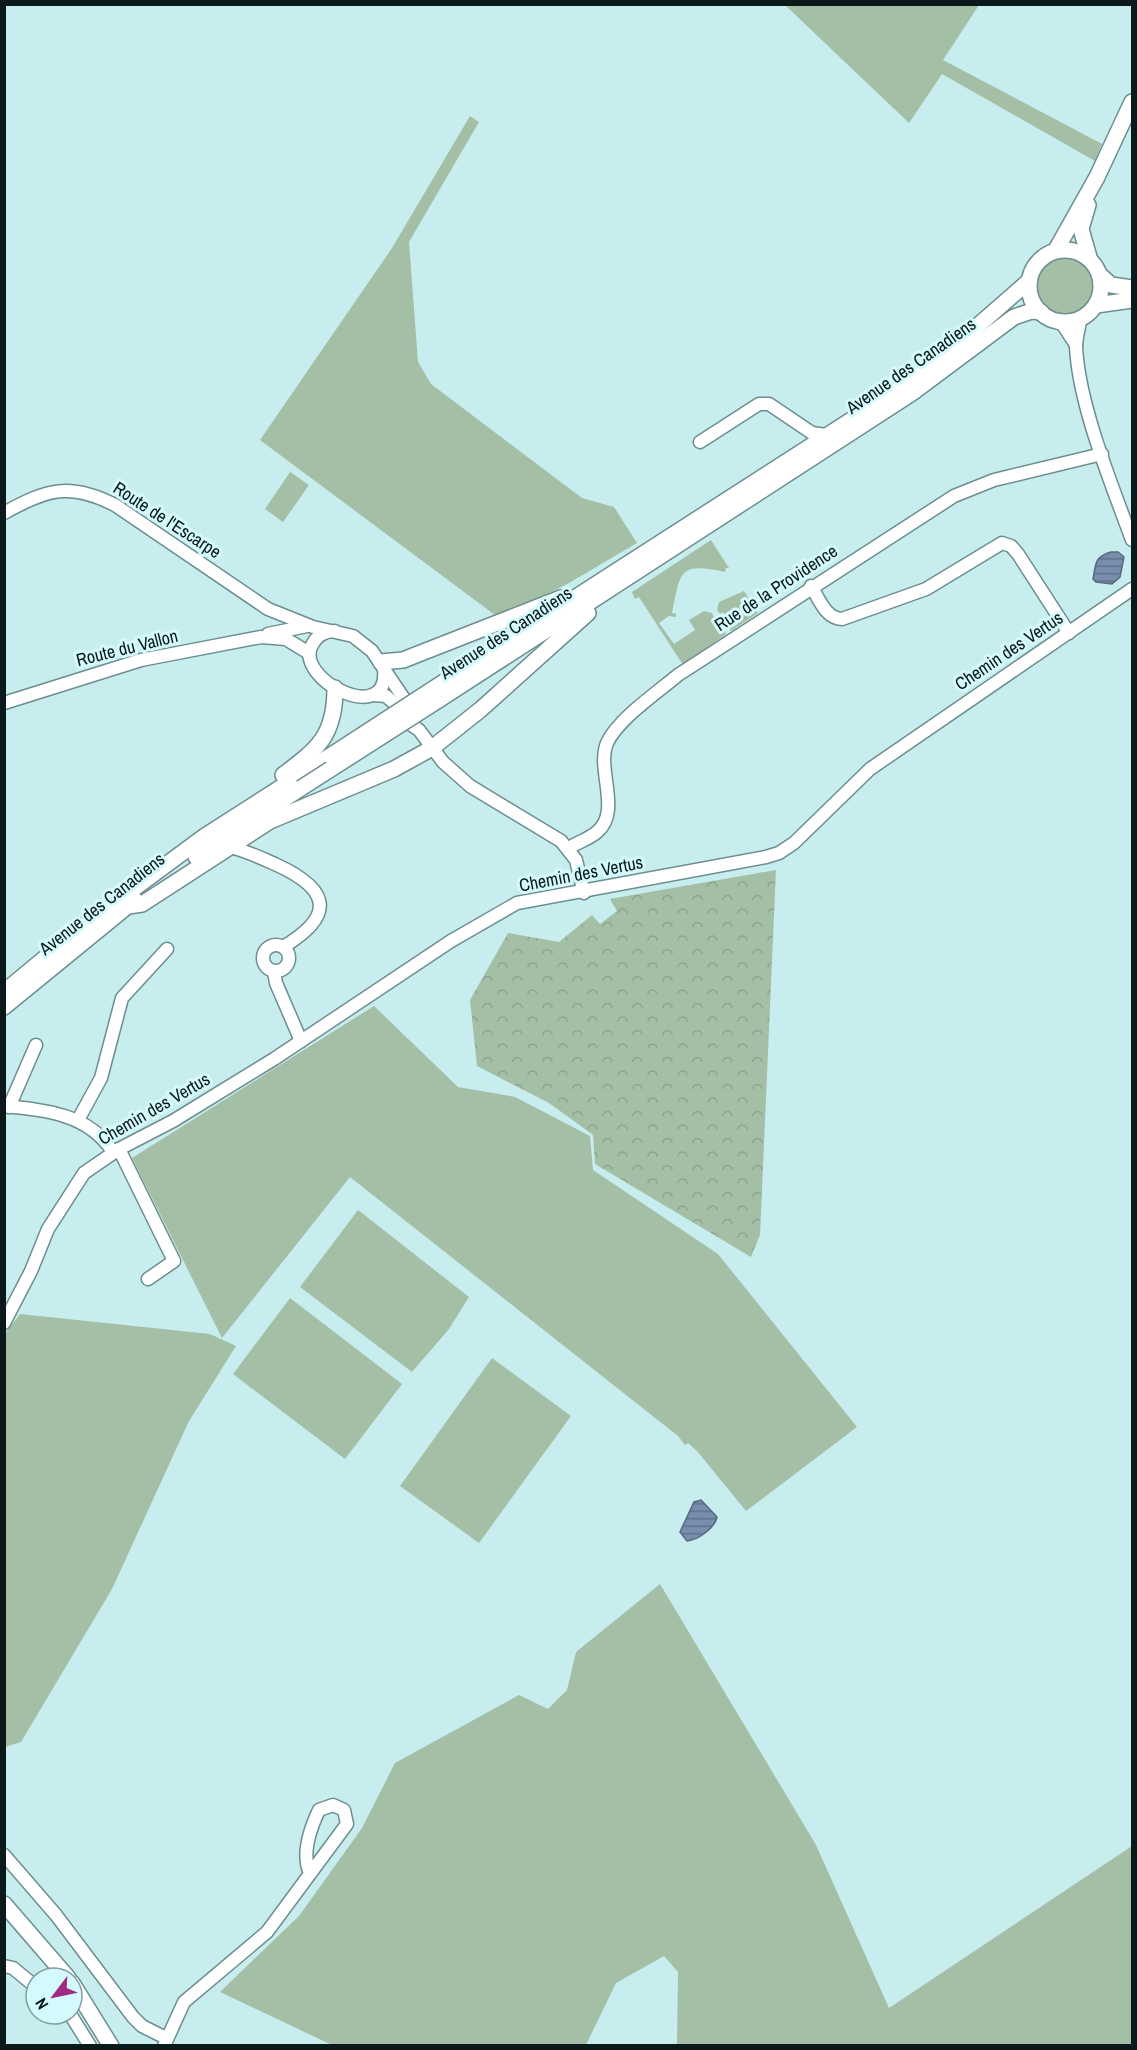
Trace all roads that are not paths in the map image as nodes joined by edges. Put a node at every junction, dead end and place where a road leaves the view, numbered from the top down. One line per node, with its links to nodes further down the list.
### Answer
1 (1132, 102): 2 (main road)
2 (1097, 177): 3 (main road); 4 (main road)
3 (1056, 250): 4 (main road); 6 (main road)
4 (1089, 257): 5 (main road)
5 (1101, 276): 7 (main road); 9 (main road)
6 (1029, 281): 10 (main road); 15 (main road, Avenue des Canadiens)
7 (1132, 288)
8 (1132, 300): 9 (main road)
9 (1096, 305): 11 (main road)
10 (1041, 312): 12 (main road); 23 (main road, Avenue des Canadiens)
11 (1080, 320): 12 (main road); 13 (street)
12 (1061, 322): 13 (street)
13 (1076, 345): 18 (street)
14 (800, 424): 15 (street); 16 (street); 17 (street)
15 (826, 435): 17 (main road, Avenue des Canadiens)
16 (700, 442)
17 (801, 452): 24 (main road, Avenue des Canadiens)
18 (1102, 454): 20 (street); 21 (street, Rue de la Providence)
19 (4, 513): 25 (street, Route de l'Escarpe)
20 (1132, 540)
21 (811, 586): 28 (street); 40 (street, Rue de la Providence)
22 (1132, 589): 28 (street, Chemin des Vertus)
23 (600, 596): 34 (main road, Avenue des Canadiens); 37 (main road)
24 (572, 599): 31 (main road); 34 (main road, Avenue des Canadiens)
25 (268, 609): 26 (street, Route de l'Escarpe); 29 (street, Route de l'Escarpe)
26 (308, 625): 27 (street, Route de l'Escarpe); 29 (street, Route du Vallon)
27 (335, 631): 30 (street); 31 (street)
28 (1070, 633): 41 (street, Chemin des Vertus)
29 (283, 635): 30 (street); 35 (street, Route du Vallon)
30 (309, 653): 32 (street)
31 (382, 666): 33 (street); 36 (street)
32 (335, 688): 33 (street); 38 (main road)
33 (373, 695): 36 (street)
34 (433, 696): 38 (main road, Avenue des Canadiens, bridge); 42 (main road, Avenue des Canadiens, bridge)
35 (4, 703)
36 (419, 730): 37 (street)
37 (432, 748): 39 (main road); 40 (street)
38 (205, 836): 46 (main road, Avenue des Canadiens)
39 (230, 847): 42 (main road); 44 (street)
40 (569, 848): 41 (street)
41 (584, 893): 48 (street, Chemin des Vertus)
42 (128, 906): 47 (main road, Avenue des Canadiens)
43 (167, 949): 51 (street)
44 (290, 954): 45 (street); 45 (street)
45 (274, 972): 48 (street)
46 (4, 992)
47 (4, 1007)
48 (301, 1041): 52 (street, Chemin des Vertus)
49 (36, 1045): 50 (street)
50 (7, 1106): 51 (street)
51 (78, 1120): 52 (street)
52 (116, 1150): 53 (street); 54 (street, Chemin des Vertus)
53 (148, 1279)
54 (4, 1323)
55 (4, 1855): 63 (street)
56 (310, 1873): 56 (street); 63 (street)
57 (4, 1904): 59 (main road)
58 (4, 1965): 60 (street)
59 (58, 1966)
60 (24, 1977)
61 (84, 2002): 65 (main road)
62 (78, 2026): 64 (street)
63 (165, 2042)
64 (90, 2046)
65 (111, 2046)

